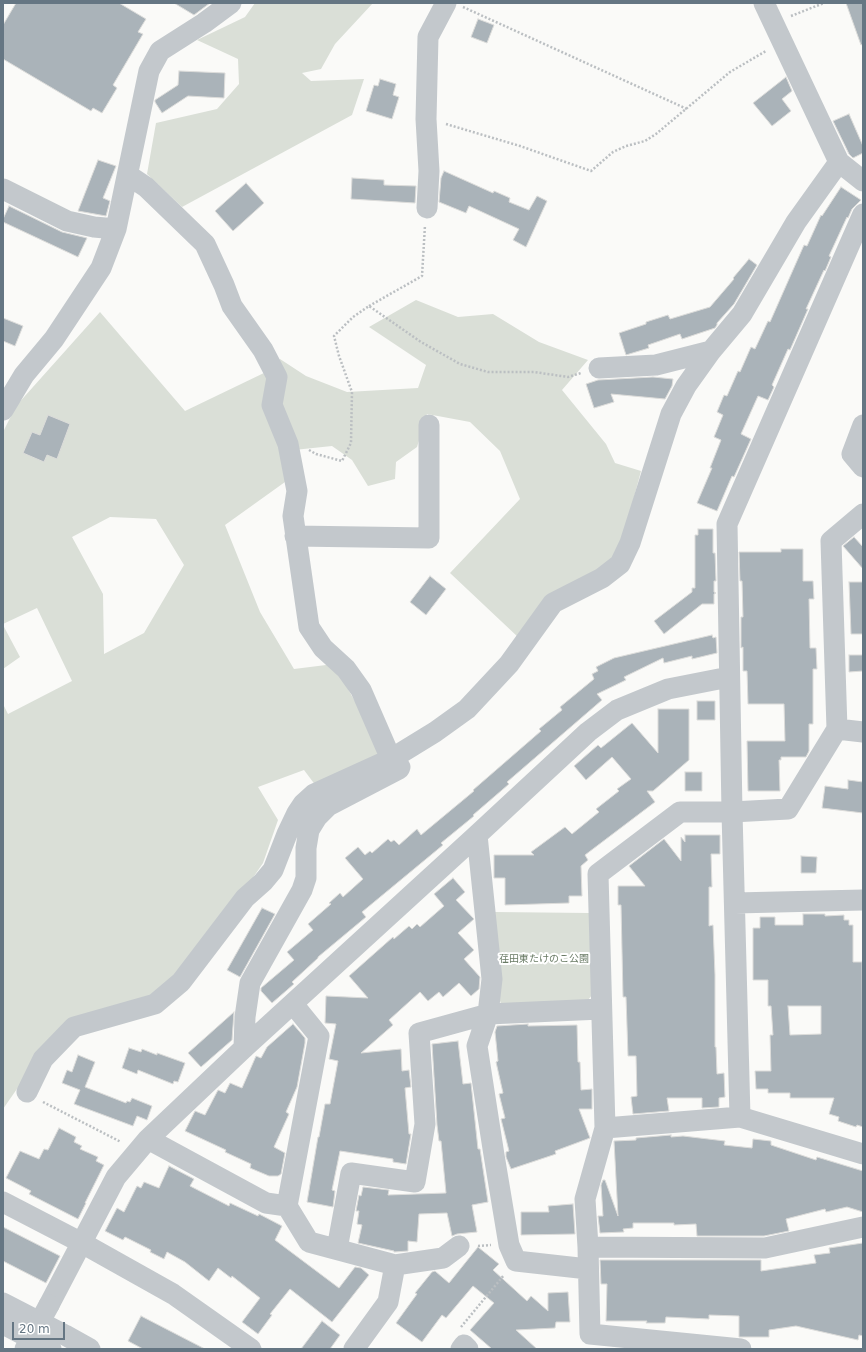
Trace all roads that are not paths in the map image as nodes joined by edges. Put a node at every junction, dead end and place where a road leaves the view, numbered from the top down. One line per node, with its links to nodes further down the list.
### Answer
1 (231, 3): 5 (street)
2 (764, 3): 4 (street)
3 (454, 4): 8 (street)
4 (839, 162): 6 (street); 11 (street)
5 (128, 175): 10 (street); 18 (street)
6 (863, 181)
7 (3, 189): 10 (street)
8 (427, 208)
9 (863, 214): 19 (street)
10 (116, 229): 13 (street)
11 (711, 351): 12 (street); 22 (street)
12 (599, 368)
13 (3, 410)
14 (429, 425): 18 (street)
15 (863, 425): 16 (street)
16 (863, 467)
17 (863, 514): 20 (street)
18 (295, 536): 22 (street)
19 (729, 677): 23 (street); 24 (street)
20 (837, 729): 21 (street); 23 (street)
21 (863, 732)
22 (400, 753): 30 (street); 31 (street)
23 (732, 812): 26 (street); 28 (street)
24 (478, 835): 27 (street); 29 (street)
25 (863, 900): 26 (street)
26 (735, 903): 32 (street)
27 (292, 1004): 30 (street); 37 (street)
28 (601, 1009): 29 (street); 33 (street)
29 (488, 1014): 42 (street); 44 (street)
30 (244, 1048): 34 (street)
31 (34, 1096)
32 (740, 1117): 33 (street); 35 (street)
33 (605, 1128): 41 (street)
34 (148, 1139): 37 (street); 39 (street)
35 (863, 1154)
36 (3, 1202): 39 (street)
37 (287, 1206): 42 (street)
38 (863, 1227): 41 (street)
39 (82, 1243): 49 (street, bridge); 52 (street)
40 (459, 1246): 43 (street)
41 (588, 1247): 44 (street)
42 (337, 1249): 43 (street)
43 (395, 1266): 53 (street)
44 (588, 1269): 48 (street)
45 (3, 1303): 51 (street)
46 (3, 1324): 50 (street)
47 (459, 1340): 54 (street)
48 (681, 1346): 55 (street)
49 (25, 1349)
50 (51, 1349)
51 (90, 1349)
52 (251, 1349)
53 (354, 1349)
54 (468, 1349)
55 (741, 1349)

